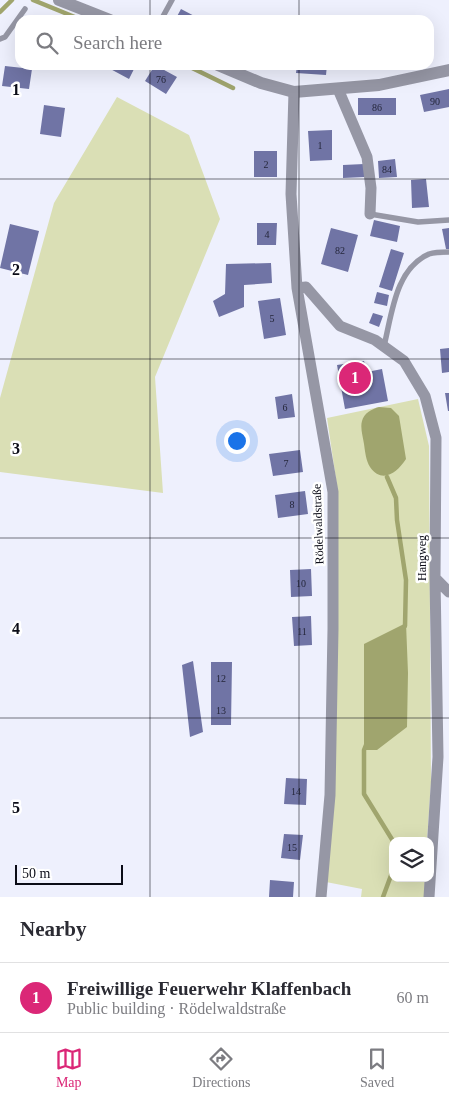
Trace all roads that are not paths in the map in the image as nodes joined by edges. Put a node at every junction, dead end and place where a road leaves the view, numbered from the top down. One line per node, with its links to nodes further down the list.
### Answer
1 (59, 0): 5 (street)
2 (172, 0): 6 (lane)
3 (24, 10): 4 (lane)
4 (20, 15)
5 (97, 15)
6 (164, 15)
7 (15, 22): 8 (lane)
8 (0, 39)
9 (230, 70): 12 (street)
10 (449, 70): 11 (street)
11 (338, 89): 12 (street); 13 (street)
12 (294, 92): 16 (street, Rödelwaldstraße)
13 (370, 214): 14 (lane)
14 (449, 220)
15 (449, 252): 17 (lane)
16 (297, 288): 17 (street, Hangweg); 20 (street, Rödelwaldstraße)
17 (384, 346): 18 (street, Hangweg)
18 (436, 578): 19 (street); 21 (street, Hangweg)
19 (449, 592)
20 (321, 897)
21 (429, 897)

